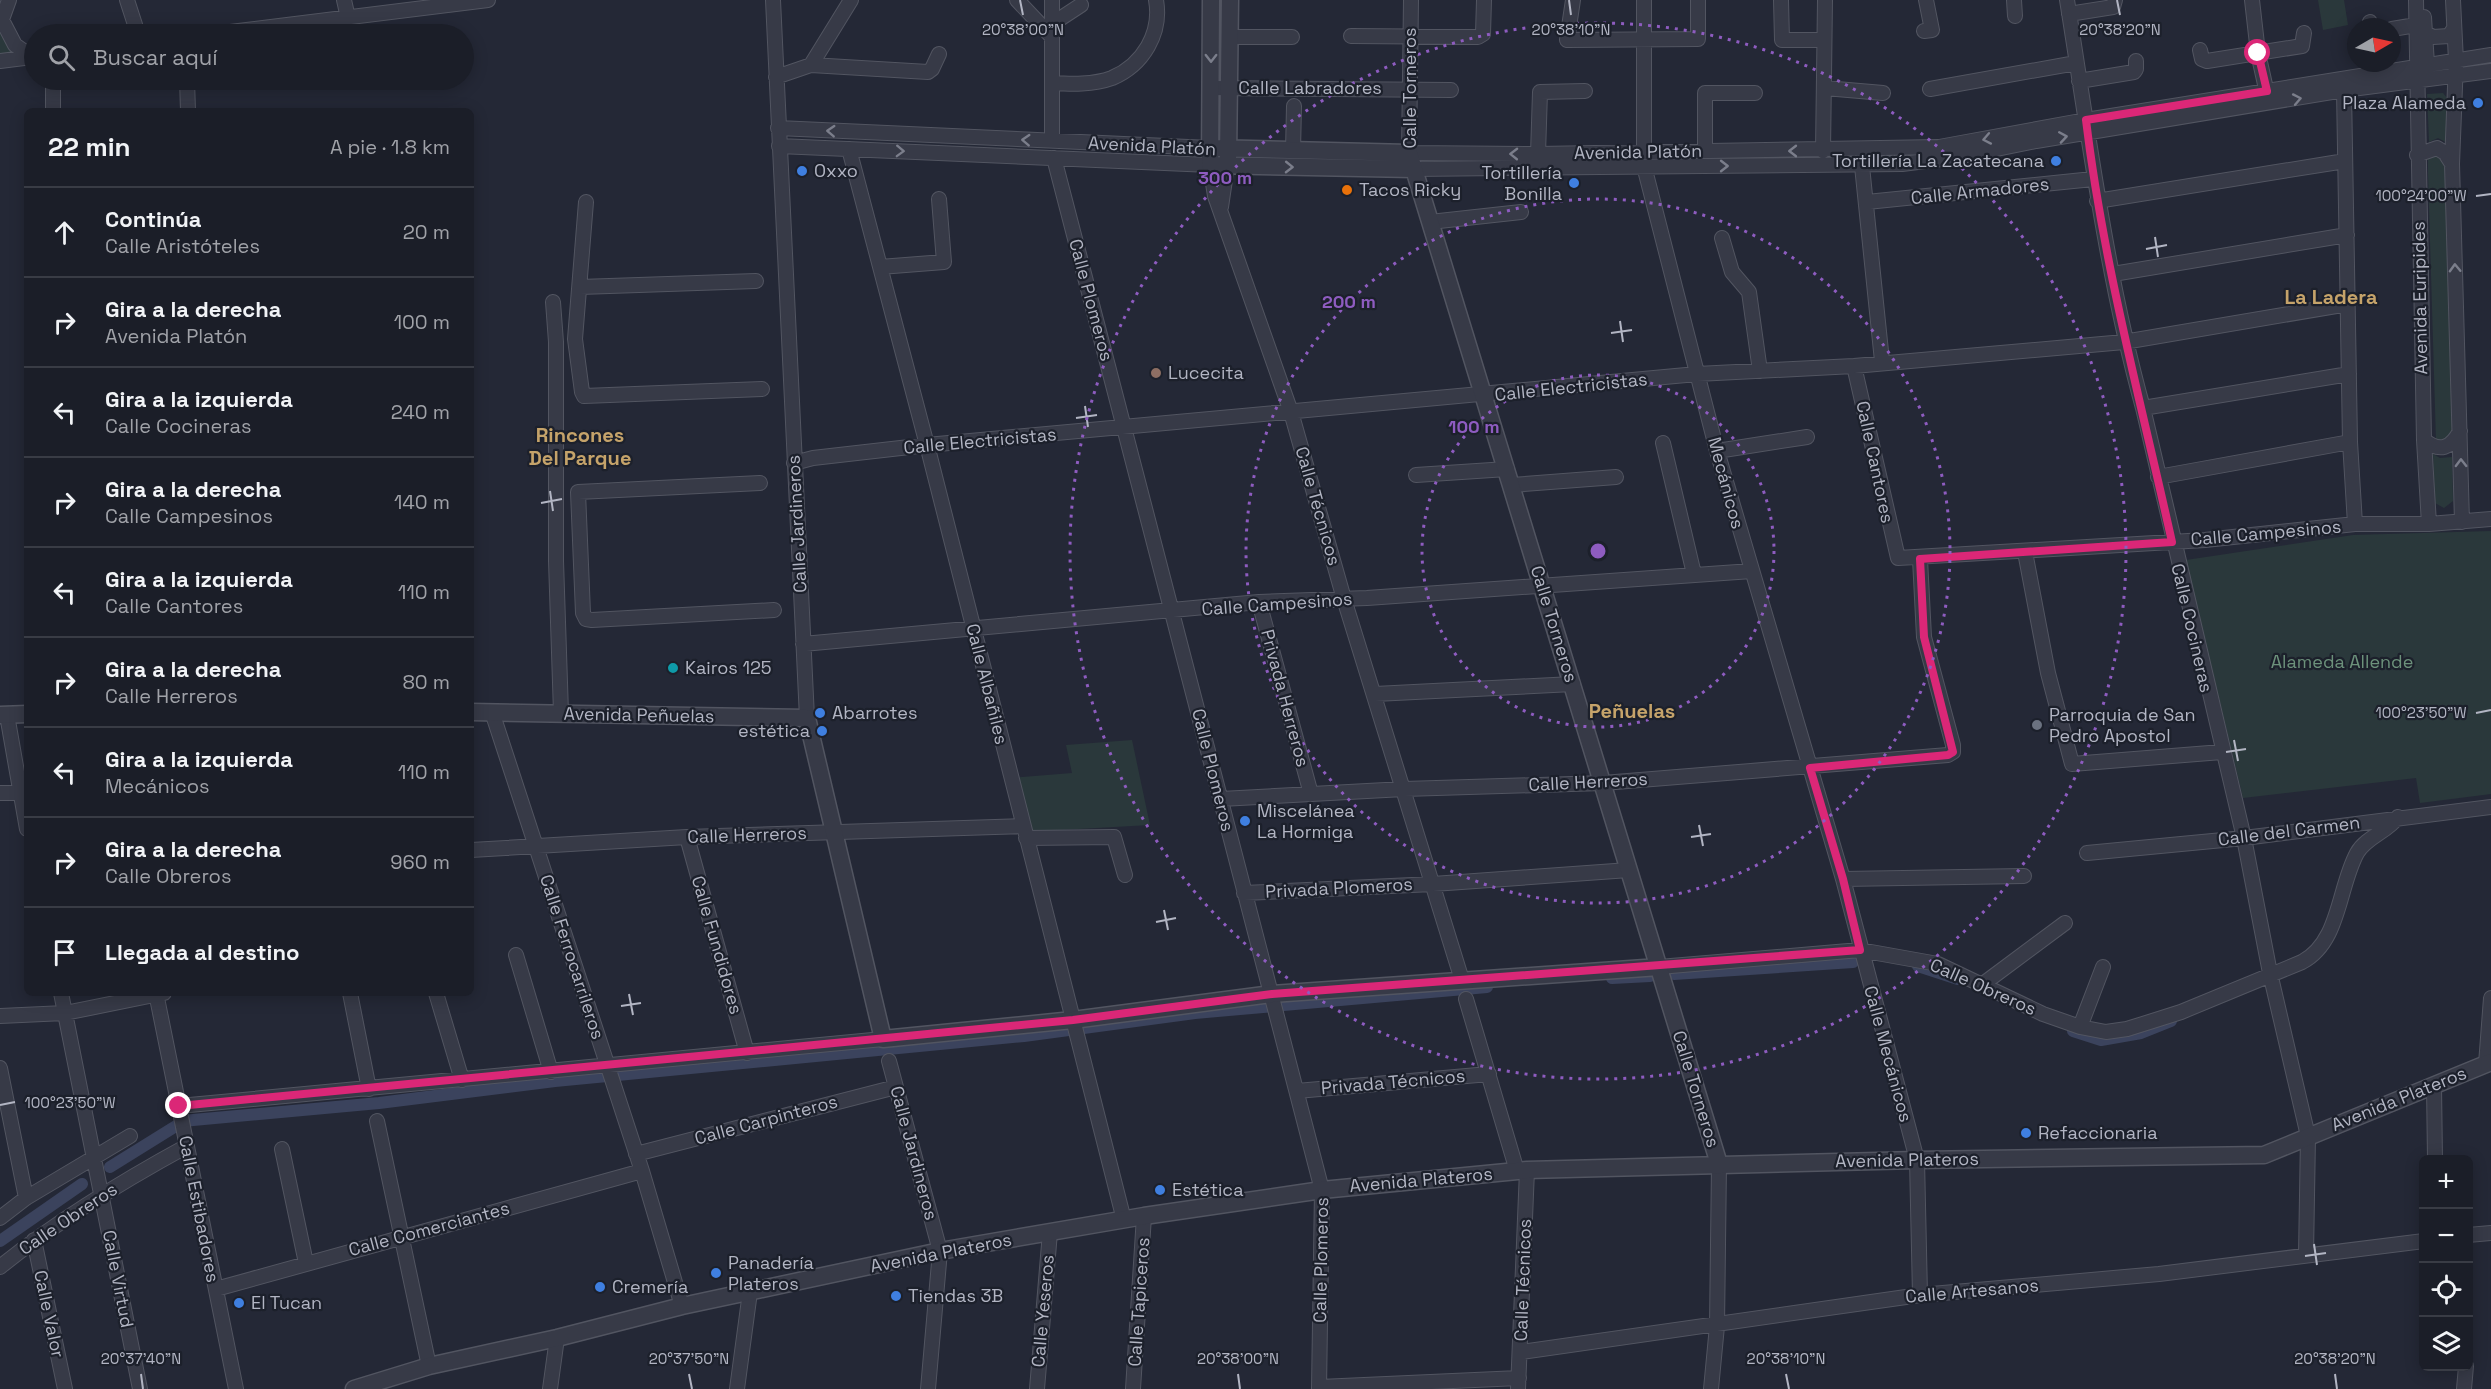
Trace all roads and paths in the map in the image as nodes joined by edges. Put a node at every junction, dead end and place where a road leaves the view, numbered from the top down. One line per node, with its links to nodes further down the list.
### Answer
1 (9, 0): 31 (street)
2 (127, 0): 32 (street)
3 (344, 0): 30 (street)
4 (489, 0): 26 (street)
5 (773, 0): 59 (street, Calle Jardineros)
6 (852, 0): 56 (street)
7 (1017, 0): 36 (street)
8 (1052, 0): 36 (street)
9 (1156, 0): 62 (street)
10 (1211, 0): 64 (street, one-way to 64)
11 (1230, 0): 41 (street)
12 (1411, 0): 43 (street, Calle Torneros)
13 (1484, 0): 43 (street)
14 (1573, 0): 44 (street)
15 (1644, 0): 44 (street, Mecánicos)
16 (1698, 0): 44 (street)
17 (1781, 0): 45 (street)
18 (1825, 0): 45 (street)
19 (1926, 0): 37 (street)
20 (2014, 0): 29 (street)
21 (2115, 0): 28 (street)
22 (2252, 0): 48 (street)
23 (2416, 0): 35 (street, Avenida Euripides)
24 (2423, 0): 35 (street, Avenida Euripides)
25 (2453, 0): 38 (street, Avenida Euripides)
26 (422, 4): 30 (street)
27 (1081, 5): 36 (street)
28 (2068, 7): 54 (street, Calle Cocineras)
29 (2015, 16)
30 (348, 18): 33 (street)
31 (1, 23): 47 (street)
32 (135, 24)
33 (298, 24)
34 (2401, 29): 35 (street)
35 (2421, 29): 38 (street); 55 (street, Avenida Euripides)
36 (1052, 30): 62 (street)
37 (1928, 30)
38 (2453, 30): 57 (street, Avenida Euripides)
39 (2304, 33): 48 (street)
40 (1351, 36): 43 (street)
41 (1229, 37): 42 (street); 65 (street)
42 (1292, 37)
43 (1410, 37): 67 (street, Calle Torneros)
44 (1644, 39): 93 (street, Mecánicos)
45 (1823, 40): 66 (street)
46 (2200, 50): 48 (street)
47 (24, 51)
48 (2258, 53): 75 (street)
49 (939, 54): 56 (street)
50 (2491, 55): 57 (street, Avenida Platón)
51 (24, 58): 52 (street)
52 (0, 61)
53 (2136, 61): 60 (street)
54 (2076, 63): 60 (street, Calle Cocineras); 63 (street)
55 (2422, 64): 57 (street, Avenida Platón); 61 (street, Avenida Euripides); 75 (street, Avenida Platón)
56 (811, 65): 59 (street)
57 (2455, 68): 58 (street, Avenida Platón); 61 (street, Avenida Platón); 95 (street, Avenida Euripides)
58 (2491, 71)
59 (776, 77): 80 (street, Calle Jardineros)
60 (2079, 81): 79 (street, Calle Cocineras)
61 (2417, 81): 71 (street, Avenida Platón); 89 (street, Avenida Euripides)
62 (1052, 83): 81 (street)
63 (1936, 87)
64 (1211, 88): 65 (street, Calle Labradores); 90 (street)
65 (1229, 88): 67 (street, Calle Labradores); 92 (street)
66 (1825, 88): 74 (street); 86 (street)
67 (1410, 89): 70 (street, Calle Labradores); 87 (street, Calle Torneros)
68 (53, 90): 77 (street)
69 (187, 90): 78 (street)
70 (1451, 90)
71 (2344, 90): 75 (street, Avenida Platón, one-way to 71); 94 (street)
72 (1585, 91): 88 (street)
73 (1755, 93): 85 (street)
74 (1884, 93)
75 (2268, 98): 79 (street, Avenida Platón)
76 (1293, 106): 84 (street, Calle Labradores)
77 (53, 108)
78 (188, 108)
79 (2087, 126): 86 (street, Avenida Platón, one-way to 86); 96 (street, Avenida Platón, one-way to 79); 98 (street, Calle Cocineras)
80 (778, 128): 81 (street, Avenida Platón, one-way to 80); 82 (street, Calle Jardineros)
81 (1052, 141): 90 (street, Avenida Platón)
82 (779, 146): 83 (street, Avenida Platón); 135 (street, Calle Jardineros)
83 (849, 149): 91 (street, Avenida Platón, one-way to 91); 108 (street, Calle Albañiles)
84 (1293, 151): 87 (street, Avenida Platón); 92 (street, Avenida Platón)
85 (1705, 151): 86 (street, Avenida Platón, one-way to 85); 93 (street, Avenida Platón)
86 (1823, 151)
87 (1409, 153): 88 (street, Avenida Platón, one-way to 87); 97 (street, Calle Torneros)
88 (1538, 154): 93 (street, Avenida Platón)
89 (2417, 155): 95 (street); 130 (street, Avenida Euripides)
90 (1210, 157): 91 (street, Avenida Platón); 92 (street, Avenida Platón); 103 (street, Calle Técnicos)
91 (1054, 158): 127 (street, Calle Plomeros)
92 (1228, 158): 97 (street, Avenida Platón, one-way to 97); 103 (street)
93 (1643, 159): 96 (street, Avenida Platón, one-way to 96); 97 (street, Avenida Platón); 121 (street, Mecánicos)
94 (2345, 161): 100 (street); 106 (street)
95 (2452, 164): 128 (street, Avenida Euripides, one-way to 95)
96 (1862, 166): 102 (street)
97 (1413, 169): 105 (street, Calle Torneros)
98 (2093, 179): 100 (street, Calle Cocineras); 102 (street, Calle Armadores)
99 (939, 199): 108 (street)
100 (2097, 201): 109 (street, Calle Cocineras)
101 (586, 202): 111 (street)
102 (1867, 202): 118 (street)
103 (1221, 207): 126 (street, Calle Técnicos)
104 (1521, 212): 105 (street)
105 (1430, 222): 124 (street, Calle Torneros)
106 (2346, 235): 109 (street); 113 (street)
107 (1722, 238): 120 (street)
108 (880, 267): 133 (street, Calle Albañiles)
109 (2113, 274): 115 (street, Calle Cocineras)
110 (756, 281): 111 (street)
111 (580, 287): 114 (street)
112 (553, 302): 116 (street)
113 (2348, 304): 115 (street, Calle Electricistas); 122 (street)
114 (575, 339): 116 (street); 117 (street)
115 (2124, 342): 118 (street, Calle Electricistas); 125 (street, Calle Cocineras)
116 (556, 349): 117 (street); 147 (street)
117 (576, 354): 123 (street)
118 (1882, 361): 119 (street, Calle Electricistas)
119 (1854, 366): 120 (street, Calle Electricistas); 149 (street, Calle Cantores)
120 (1760, 371): 121 (street, Calle Electricistas)
121 (1697, 374): 124 (street, Calle Electricistas); 134 (street, Mecánicos)
122 (2349, 374): 125 (street); 131 (street)
123 (762, 389)
124 (1485, 396): 126 (street, Calle Electricistas); 137 (street, Calle Torneros)
125 (2143, 408): 139 (street, Calle Cocineras)
126 (1291, 412): 127 (street, Calle Electricistas); 156 (street, Calle Técnicos)
127 (1125, 428): 133 (street, Calle Electricistas); 159 (street, Calle Plomeros)
128 (2460, 431): 130 (street); 142 (street, Avenida Euripides, one-way to 128)
129 (1807, 437): 134 (street)
130 (2424, 440): 144 (street, Avenida Euripides)
131 (2350, 442): 139 (street); 143 (street)
132 (1663, 443): 154 (street)
133 (927, 444): 135 (street, Calle Electricistas); 160 (street, Calle Albañiles)
134 (1717, 451): 153 (street, Mecánicos)
135 (794, 463): 161 (street, Calle Jardineros)
136 (1416, 475): 137 (street)
137 (1510, 477): 138 (street); 155 (street, Calle Torneros)
138 (1616, 477)
139 (2158, 477): 145 (street, Calle Cocineras)
140 (760, 483): 146 (street)
141 (2491, 519): 142 (street, Calle Campesinos)
142 (2462, 522): 144 (street, Calle Campesinos)
143 (2355, 524): 144 (street, Calle Campesinos); 145 (street, Calle Campesinos)
144 (2429, 524)
145 (2172, 542): 148 (street, Calle Campesinos); 170 (street, Calle Cocineras)
146 (578, 546): 147 (street); 152 (street)
147 (556, 547): 151 (street)
148 (2025, 552): 150 (street, Calle Campesinos); 170 (street)
149 (1898, 558): 150 (street, Calle Campesinos)
150 (1920, 559): 171 (street, Calle Herreros)
151 (556, 561): 152 (street); 166 (street)
152 (579, 561): 158 (street)
153 (1752, 571): 154 (street, Calle Campesinos); 171 (street, Mecánicos)
154 (1694, 574): 155 (street, Calle Campesinos)
155 (1541, 584): 156 (street, Calle Campesinos); 162 (street, Calle Torneros)
156 (1344, 599): 157 (street, Calle Campesinos); 163 (street, Calle Técnicos)
157 (1259, 602): 159 (street, Calle Campesinos); 176 (street, Privada Herreros)
158 (774, 610)
159 (1172, 611): 160 (street, Calle Campesinos); 177 (street, Calle Plomeros)
160 (973, 629): 161 (street, Calle Campesinos); 181 (street, Calle Albañiles)
161 (803, 644): 169 (street, Calle Jardineros)
162 (1573, 684): 163 (street); 172 (street, Calle Torneros)
163 (1375, 694): 173 (street, Calle Técnicos)
164 (474, 712): 165 (street, Avenida Peñuelas)
165 (492, 712): 166 (street, Avenida Peñuelas); 185 (street, Calle Ferrocarrileros)
166 (561, 713): 169 (street, Avenida Peñuelas)
167 (24, 714): 168 (street)
168 (4, 715): 175 (street)
169 (807, 718): 182 (street, Calle Jardineros)
170 (2222, 752): 184 (street, Calle Cocineras)
171 (1810, 768): 172 (street, Calle Herreros); 191 (street, Mecánicos)
172 (1602, 783): 173 (street, Calle Herreros); 188 (street, Calle Torneros)
173 (1404, 789): 176 (street, Calle Herreros); 192 (street, Calle Técnicos)
174 (0, 793): 175 (street)
175 (20, 793): 179 (street)
176 (1311, 794): 177 (street, Calle Herreros)
177 (1221, 799): 193 (street, Calle Plomeros)
178 (2491, 807): 180 (street, Calle del Carmen)
179 (24, 814)
180 (2398, 817): 184 (street, Calle del Carmen); 199 (street, Calle Obreros)
181 (1024, 832): 182 (street, Calle Herreros); 189 (street, Calle Herreros); 213 (street, Calle Albañiles)
182 (832, 833): 183 (street, Calle Herreros); 214 (street, Calle Jardineros)
183 (687, 837): 185 (street, Calle Herreros); 215 (street, Calle Fundidores)
184 (2244, 838): 187 (street, Calle del Carmen); 199 (street, Calle Cocineras)
185 (537, 845): 186 (street, Calle Herreros); 219 (street, Calle Ferrocarrileros)
186 (474, 850)
187 (2087, 854)
188 (1629, 870): 192 (street, Privada Plomeros); 197 (street, Calle Torneros)
189 (1125, 875)
190 (2024, 876): 191 (street)
191 (1843, 879): 195 (street, Mecánicos)
192 (1434, 884): 193 (street, Privada Plomeros); 200 (street, Calle Técnicos)
193 (1244, 893): 209 (street, Calle Plomeros)
194 (2065, 923): 201 (street)
195 (1861, 954): 197 (street, Calle Obreros); 201 (street, Calle Obreros); 236 (street, Calle Mecánicos)
196 (516, 955): 220 (street)
197 (1659, 967): 200 (street, Calle Obreros); 237 (street, Calle Torneros)
198 (2103, 967): 212 (street)
199 (2270, 973): 212 (street, Calle Obreros); 230 (street, Calle Cocineras)
200 (1462, 980): 209 (street, Calle Obreros)
201 (1983, 984): 212 (street, Calle Obreros)
202 (62, 996): 210 (street, Calle Virtud)
203 (142, 996): 210 (street)
204 (157, 996): 227 (street, Calle Estibadores)
205 (351, 996): 225 (street)
206 (437, 996): 222 (street)
207 (2491, 998): 217 (street)
208 (1466, 999): 221 (street, Calle Técnicos)
209 (1274, 1001): 213 (street, Calle Obreros); 226 (street, Calle Plomeros)
210 (65, 1013): 211 (street); 235 (street, Calle Virtud)
211 (0, 1016)
212 (2080, 1027)
213 (1074, 1028): 214 (street, Calle Obreros); 245 (street, Calle Albañiles)
214 (883, 1039): 215 (street, Calle Obreros)
215 (747, 1053): 219 (street, Calle Obreros)
216 (889, 1061): 224 (street, Calle Jardineros)
217 (2488, 1063): 223 (street, Avenida Plateros)
218 (0, 1068): 242 (street)
219 (608, 1070): 220 (street, Calle Obreros); 233 (street, Calle Ferrocarrileros)
220 (551, 1072): 222 (street, Calle Obreros)
221 (1489, 1074): 226 (street, Privada Técnicos); 239 (street, Calle Técnicos)
222 (462, 1080): 225 (street, Calle Obreros)
223 (2434, 1085): 230 (street, Avenida Plateros); 234 (street)
224 (896, 1087): 233 (street, Calle Carpinteros); 252 (street, Calle Jardineros)
225 (369, 1089): 227 (street, Calle Obreros)
226 (1297, 1091): 240 (street, Calle Plomeros)
227 (179, 1108): 231 (street, Calle Estibadores)
228 (377, 1121): 249 (street)
229 (130, 1136): 235 (street)
230 (2308, 1136): 236 (street, Avenida Plateros); 253 (street, Calle Cocineras)
231 (187, 1146): 241 (street, Calle Obreros); 256 (street, Calle Estibadores)
232 (282, 1149): 254 (street)
233 (636, 1154): 238 (street, Calle Ferrocarrileros)
234 (2435, 1155)
235 (93, 1156): 241 (street, Calle Virtud); 242 (street)
236 (1917, 1160): 237 (street, Avenida Plateros); 258 (street, Calle Mecánicos)
237 (1719, 1164): 239 (street, Avenida Plateros); 260 (street, Calle Torneros)
238 (642, 1171): 249 (street, Calle Comerciantes); 259 (street, Calle Ferrocarrileros)
239 (1522, 1171): 240 (street, Avenida Plateros); 262 (street, Calle Técnicos)
240 (1322, 1190): 243 (street, Avenida Plateros); 267 (street, Calle Plomeros)
241 (101, 1194): 250 (street, Calle Obreros); 269 (street, Calle Virtud)
242 (26, 1198): 244 (street)
243 (1144, 1216): 245 (street, Avenida Plateros); 275 (street, Calle Tapiceros)
244 (0, 1218)
245 (1124, 1220): 246 (street, Avenida Plateros)
246 (1050, 1232): 252 (street, Avenida Plateros); 274 (street, Calle Yeseros)
247 (2491, 1233): 248 (street)
248 (2473, 1235)
249 (402, 1236): 254 (street, Calle Comerciantes); 263 (street)
250 (34, 1240): 255 (street, Calle Obreros); 268 (street, Calle Valor)
251 (2419, 1242): 253 (street, Calle Artesanos)
252 (940, 1251): 257 (street, Avenida Plateros); 273 (street, Calle Jardineros)
253 (2306, 1255): 258 (street, Calle Artesanos)
254 (306, 1263): 256 (street, Calle Comerciantes)
255 (0, 1266)
256 (216, 1289): 270 (street, Calle Estibadores)
257 (750, 1292): 259 (street, Avenida Plateros); 272 (street)
258 (1920, 1295): 260 (street, Calle Artesanos)
259 (682, 1306): 261 (street, Avenida Plateros)
260 (1717, 1326): 262 (street, Calle Artesanos); 276 (street, Calle Torneros)
261 (557, 1338): 263 (street, Avenida Plateros); 271 (street)
262 (1521, 1352): 265 (street, Calle Técnicos)
263 (429, 1366): 266 (street, Avenida Plateros)
264 (2466, 1371): 277 (street)
265 (1519, 1383): 267 (street)
266 (361, 1388)
267 (1320, 1388)
268 (65, 1389)
269 (140, 1389)
270 (236, 1389)
271 (550, 1389)
272 (737, 1389)
273 (928, 1389)
274 (1037, 1389)
275 (1133, 1389)
276 (1711, 1389)
277 (2464, 1389)

